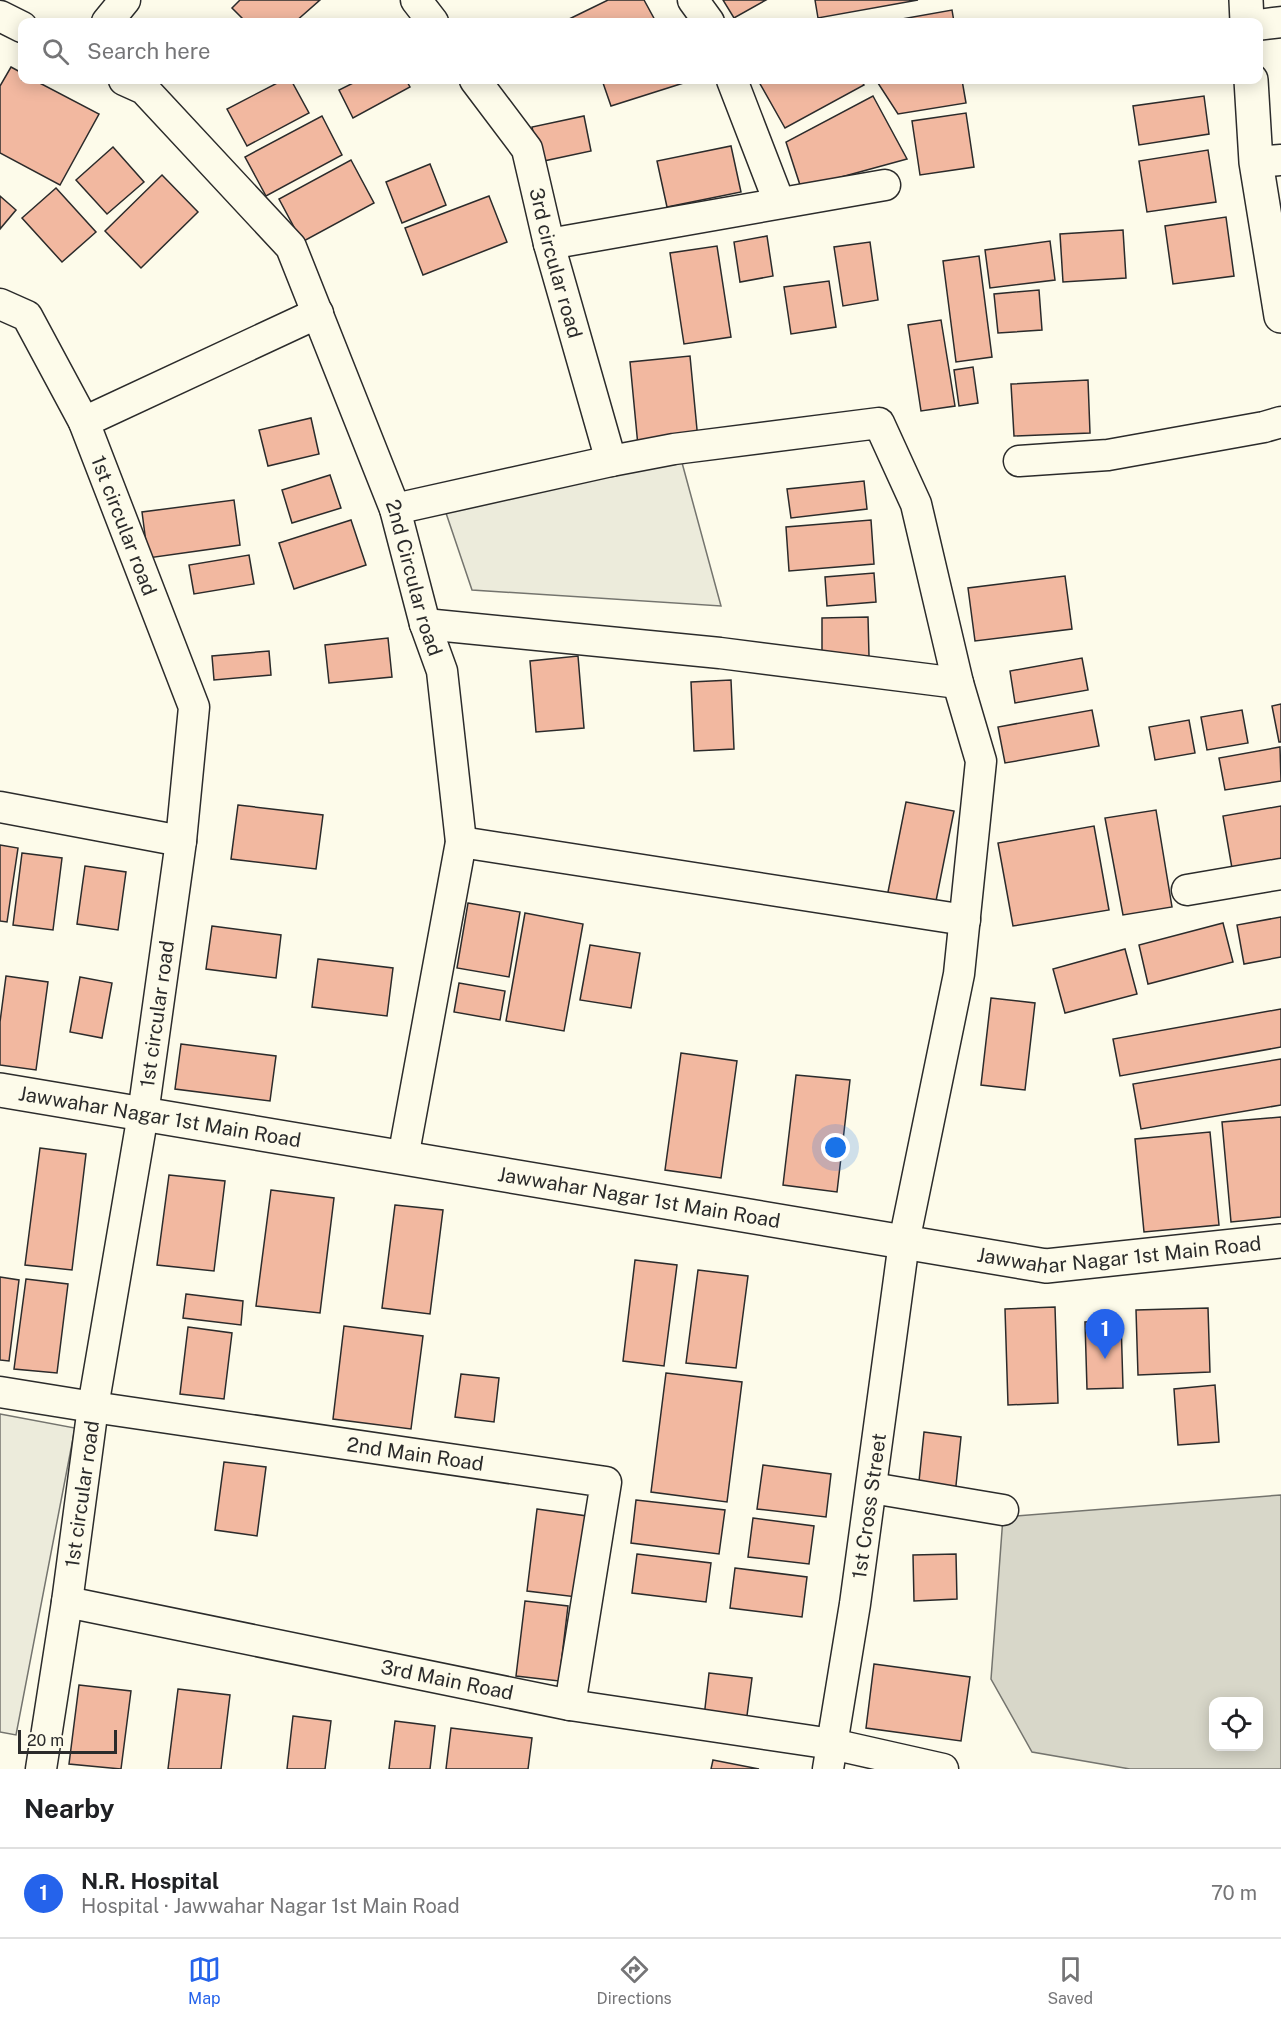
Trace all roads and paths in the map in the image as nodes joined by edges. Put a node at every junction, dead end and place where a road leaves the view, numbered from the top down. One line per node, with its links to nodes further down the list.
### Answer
1 (125, 0): 6 (street)
2 (416, 0): 7 (street)
3 (693, 0): 8 (street)
4 (1246, 0): 9 (street)
5 (0, 16): 12 (street)
6 (110, 18)
7 (430, 18)
8 (706, 18)
9 (1247, 18)
10 (1281, 22): 11 (street)
11 (1263, 24)
12 (18, 25)
13 (133, 84): 22 (street, 2nd Circular road)
14 (478, 84): 20 (street, 3rd circular road)
15 (734, 84): 19 (street)
16 (1252, 84): 17 (street)
17 (1268, 161): 23 (street)
18 (885, 185): 19 (street)
19 (779, 202): 20 (street)
20 (549, 244): 26 (street, 3rd circular road)
21 (0, 304): 24 (street, 1st circular road)
22 (318, 313): 24 (street); 28 (street, 2nd Circular road)
23 (1281, 316)
24 (84, 422): 32 (street, 1st circular road)
25 (1281, 422): 27 (street)
26 (611, 461): 28 (street); 30 (street, 1st Cross Street)
27 (1019, 461)
28 (395, 509): 29 (street, 2nd Circular road)
29 (425, 624): 30 (street); 33 (street, 2nd Circular road)
30 (958, 683): 36 (street, 1st Cross Street)
31 (0, 807): 32 (street)
32 (181, 841): 38 (street, 1st circular road)
33 (461, 842): 36 (street); 39 (street, 2nd Circular road)
34 (1281, 874): 35 (street)
35 (1187, 890)
36 (965, 920): 41 (street, 1st Cross Street)
37 (0, 1090): 38 (street, Jawwahar Nagar 1st Main Road)
38 (143, 1114): 39 (street, Jawwahar Nagar 1st Main Road); 43 (street, 1st circular road)
39 (403, 1158): 41 (street, Jawwahar Nagar 1st Main Road)
40 (1281, 1241): 41 (street, Jawwahar Nagar 1st Main Road)
41 (904, 1242): 44 (street, 1st Cross Street)
42 (0, 1392): 43 (street, 2nd Main Road)
43 (93, 1407): 46 (street, 1st circular road); 47 (street, 2nd Main Road)
44 (872, 1488): 45 (street); 48 (street, 1st Cross Street)
45 (1004, 1510)
46 (67, 1602): 47 (street, 3rd Main Road); 49 (street, 1st circular road)
47 (570, 1706): 48 (street, 3rd Main Road)
48 (830, 1757): 50 (street, 3rd Main Road)
49 (40, 1769)
50 (943, 1769)

